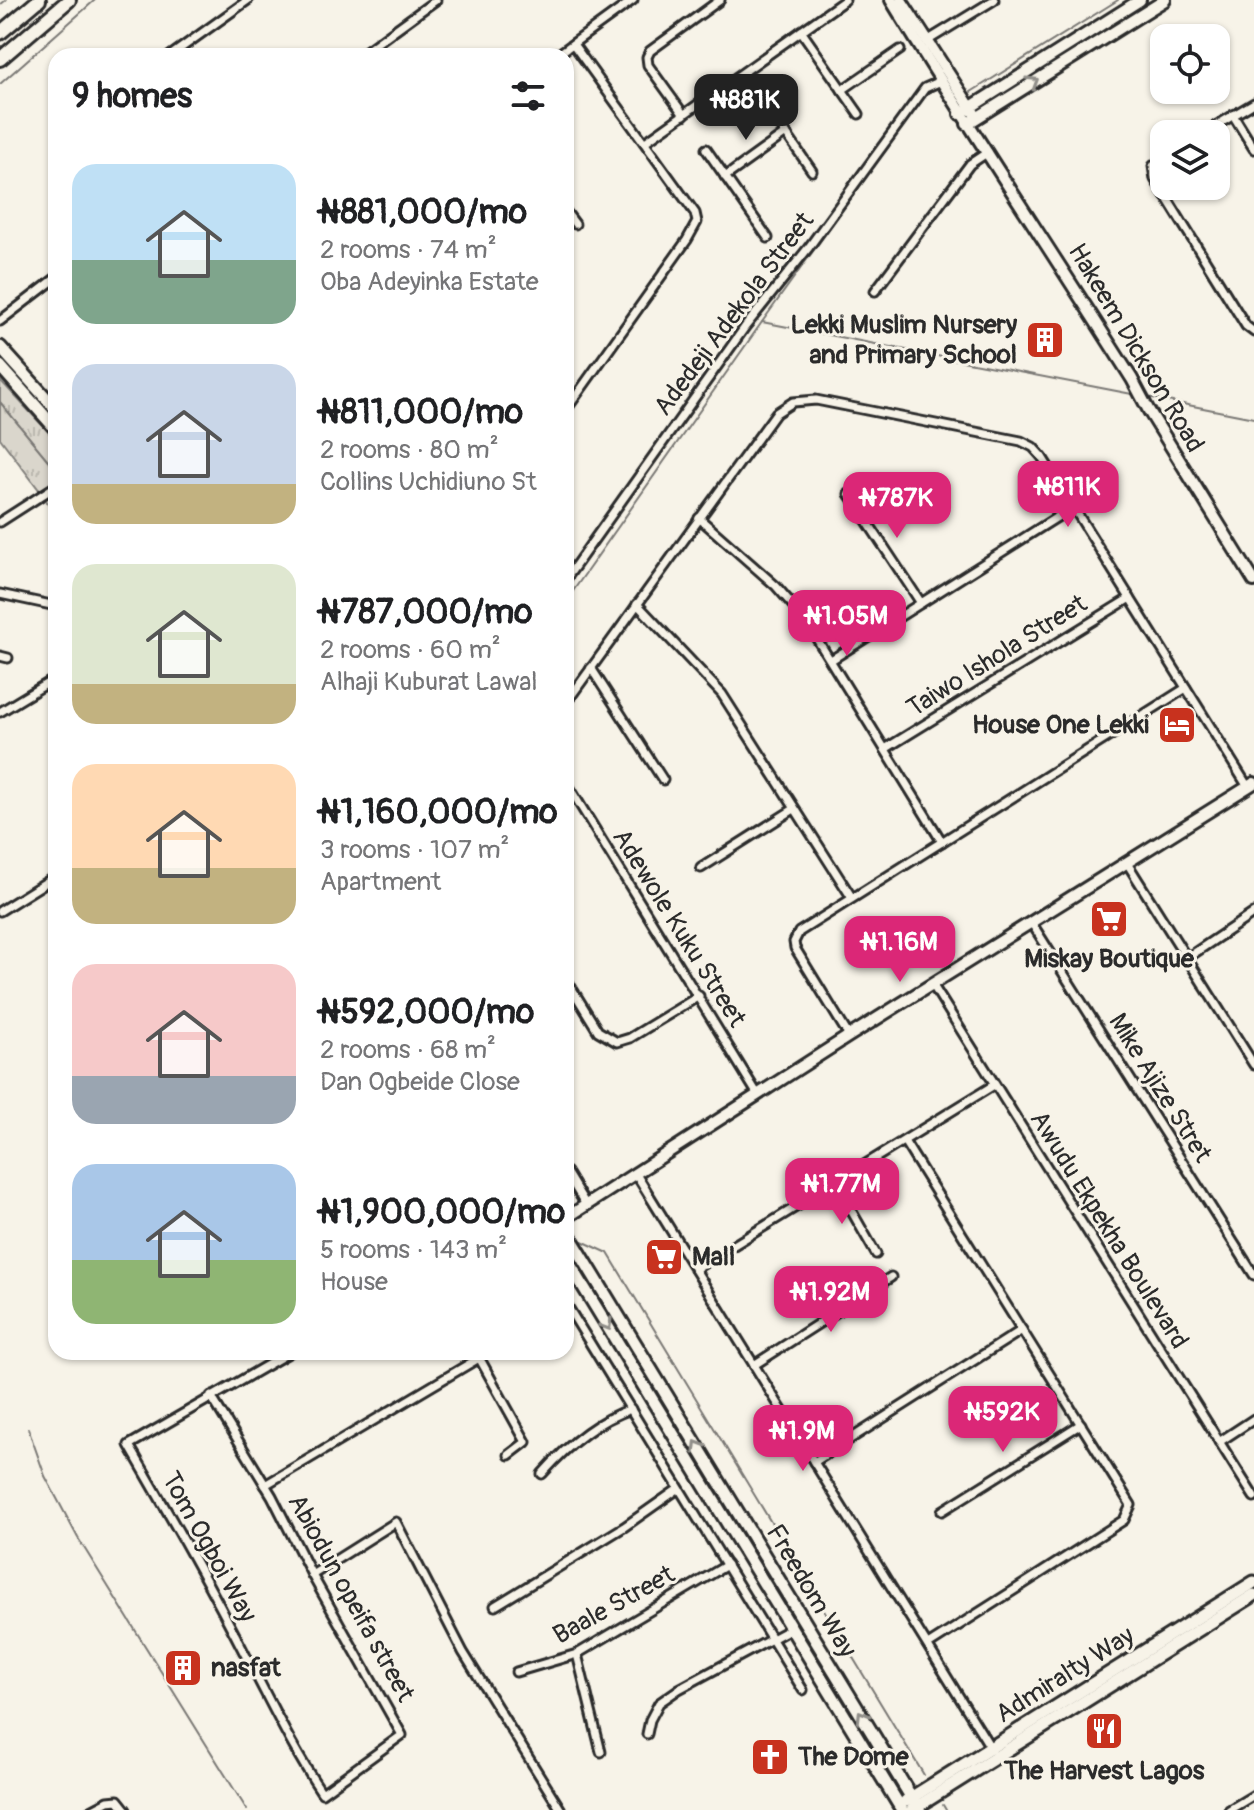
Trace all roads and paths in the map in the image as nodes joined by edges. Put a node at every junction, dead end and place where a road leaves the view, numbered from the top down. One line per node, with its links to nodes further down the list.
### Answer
1 (39, 0): 15 (highway)
2 (69, 0): 22 (highway)
3 (248, 0): 18 (street)
4 (436, 0): 19 (street)
5 (633, 0): 17 (street)
6 (720, 0): 29 (street)
7 (845, 0): 13 (street)
8 (891, 0): 24 (street, Hakeem Dickson Road)
9 (901, 0): 16 (street, Hakeem Dickson Road)
10 (994, 0): 16 (street)
11 (1140, 0): 27 (street)
12 (1165, 0): 32 (street, one-way to 12)
13 (836, 3): 14 (street)
14 (801, 31): 23 (street); 25 (street)
15 (0, 33)
16 (927, 41): 27 (street, Hakeem Dickson Road)
17 (573, 44): 20 (street); 34 (street)
18 (181, 48)
19 (370, 48)
20 (567, 48)
21 (900, 50): 25 (street)
22 (0, 59)
23 (744, 73): 29 (street); 33 (street)
24 (941, 81): 27 (street, Hakeem Dickson Road); 56 (street, Adedeji Adekola Street)
25 (842, 90): 28 (street)
26 (1254, 103): 30 (street)
27 (965, 111): 32 (street, Hakeem Dickson Road)
28 (859, 114)
29 (684, 115): 34 (street)
30 (1233, 115): 31 (street); 36 (street)
31 (1225, 120)
32 (972, 121): 37 (street, Hakeem Dickson Road)
33 (786, 133): 38 (street); 39 (street)
34 (645, 142): 48 (street)
35 (706, 149): 39 (street)
36 (1254, 149)
37 (988, 152): 43 (street); 57 (street, Hakeem Dickson Road)
38 (812, 171)
39 (725, 177): 41 (street)
40 (1168, 200): 45 (street)
41 (768, 238)
42 (48, 284): 44 (street)
43 (875, 291)
44 (0, 321)
45 (1254, 332)
46 (0, 347): 49 (main road)
47 (0, 366): 50 (main road)
48 (574, 398)
49 (48, 400)
50 (48, 417)
51 (48, 491): 55 (street)
52 (849, 494): 60 (street)
53 (1073, 507): 54 (street); 59 (street); 60 (street)
54 (699, 518): 62 (street); 63 (street)
55 (0, 522)
56 (574, 568)
57 (1254, 581)
58 (0, 594): 61 (street)
59 (1130, 598): 66 (street); 69 (street, Taiwo Ishola Street)
60 (921, 603): 63 (street)
61 (48, 604)
62 (637, 604): 64 (street); 73 (street)
63 (831, 660): 69 (street)
64 (591, 668): 67 (street); 70 (street)
65 (48, 683): 68 (street)
66 (1186, 688): 71 (street); 74 (street)
67 (574, 692)
68 (0, 712)
69 (885, 749): 74 (street)
70 (663, 780)
71 (1251, 785): 75 (street)
72 (574, 795): 85 (street, Adewole Kuku Street)
73 (794, 809): 76 (street); 78 (street)
74 (942, 842): 78 (street)
75 (1127, 863): 81 (street); 82 (street)
76 (701, 868)
77 (48, 881): 79 (street)
78 (852, 898): 86 (street)
79 (0, 911)
80 (1254, 913): 82 (street)
81 (1031, 922): 83 (street); 100 (street, Mike Ajize Stret)
82 (1187, 958): 87 (street)
83 (932, 984): 86 (street); 88 (street, Awudu Ekpekha Boulevard)
84 (574, 992): 85 (street)
85 (699, 996): 89 (street, Adewole Kuku Street)
86 (849, 1036): 89 (street)
87 (1254, 1065)
88 (994, 1085): 90 (street); 112 (street, Awudu Ekpekha Boulevard)
89 (758, 1095): 91 (street)
90 (904, 1141): 92 (street); 103 (street)
91 (636, 1174): 94 (street); 98 (street)
92 (835, 1182): 97 (street); 98 (street)
93 (574, 1185): 94 (street)
94 (586, 1205): 95 (street)
95 (574, 1213)
96 (574, 1243): 136 (main road, Freedom Way, one-way to 96)
97 (876, 1254)
98 (695, 1269): 107 (street)
99 (574, 1271): 125 (main road, Freedom Way, one-way to 125)
100 (1254, 1275)
101 (891, 1277): 107 (street)
102 (574, 1317): 109 (street)
103 (1022, 1330): 111 (street); 114 (street)
104 (276, 1360): 108 (street)
105 (470, 1360): 116 (street)
106 (481, 1360): 113 (street)
107 (754, 1365): 114 (street)
108 (211, 1396): 116 (street, Abiodun opeifa street); 134 (street, Tom Ogboi Way)
109 (631, 1409): 115 (street); 117 (street)
110 (1254, 1419): 112 (street)
111 (1081, 1424): 119 (street); 127 (street)
112 (1219, 1442): 118 (street, Awudu Ekpekha Boulevard)
113 (509, 1455)
114 (814, 1462): 127 (street)
115 (542, 1474)
116 (265, 1485): 121 (street, Abiodun opeifa street)
117 (678, 1489): 120 (street); 124 (street)
118 (1254, 1497)
119 (942, 1511)
120 (727, 1565): 126 (street); 128 (street, Baale Street)
121 (312, 1575): 134 (street, Abiodun opeifa street); 140 (street)
122 (1254, 1582): 133 (main road, Admiralty Way)
123 (1254, 1595): 133 (main road, Admiralty Way)
124 (495, 1606)
125 (792, 1628): 126 (street); 137 (main road, Freedom Way)
126 (771, 1641): 130 (street); 131 (street)
127 (928, 1645): 133 (street)
128 (577, 1654): 129 (street, Baale Street); 132 (street)
129 (516, 1672)
130 (803, 1690)
131 (647, 1734)
132 (601, 1752)
133 (994, 1752): 136 (main road, Admiralty Way)
134 (322, 1793)
135 (1254, 1795): 141 (street)
136 (915, 1806): 137 (main road, Admiralty Way)
137 (901, 1808)
138 (91, 1810): 139 (street)
139 (126, 1810)
140 (561, 1810)
141 (1229, 1810)

